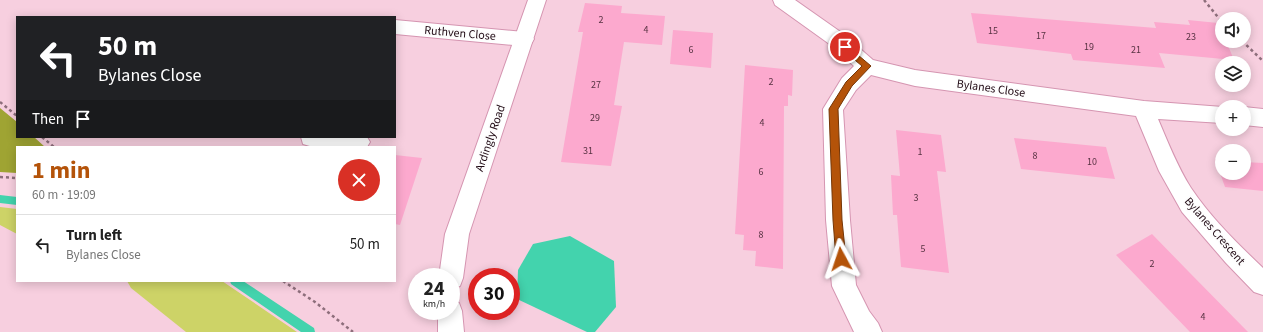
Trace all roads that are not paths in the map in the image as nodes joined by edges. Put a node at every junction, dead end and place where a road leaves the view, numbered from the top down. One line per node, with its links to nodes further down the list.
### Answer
1 (537, 0): 4 (street, Ardingly Road)
2 (782, 0): 5 (street, Bylanes Close)
3 (396, 27): 4 (street, Ruthven Close)
4 (524, 39): 12 (street, Ardingly Road)
5 (867, 66): 6 (street, Bylanes Close); 16 (street)
6 (1144, 109): 7 (street, Bylanes Close); 13 (street, Bylanes Crescent)
7 (1215, 114)
8 (1251, 117): 9 (street)
9 (1263, 118)
10 (311, 138): 11 (street)
11 (359, 142)
12 (452, 268)
13 (1263, 284)
14 (450, 320): 15 (street)
15 (451, 332)
16 (869, 332)

